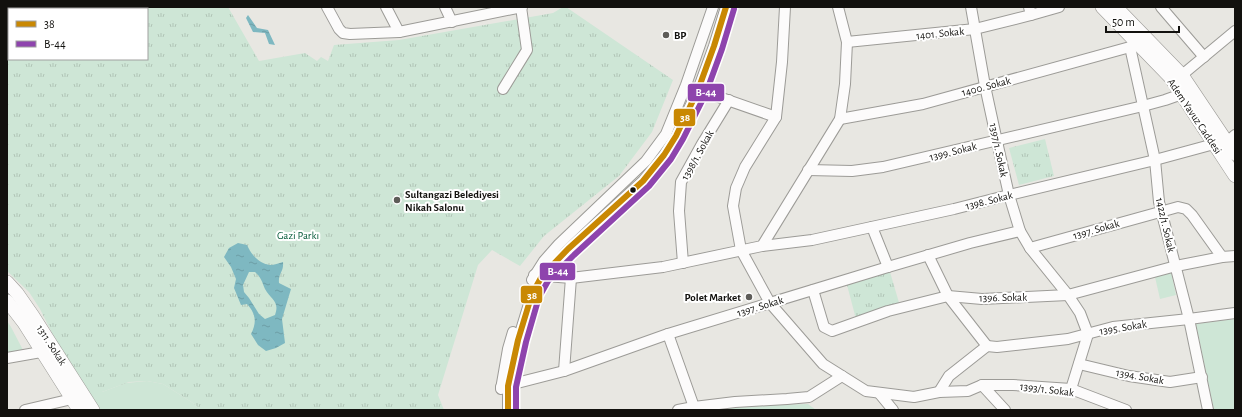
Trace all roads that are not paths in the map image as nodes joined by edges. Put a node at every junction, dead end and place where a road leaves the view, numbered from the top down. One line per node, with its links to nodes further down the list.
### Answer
1 (327, 7): 19 (street)
2 (386, 7): 19 (street)
3 (445, 7): 16 (street)
4 (521, 7): 14 (street); 26 (street)
5 (713, 7): 24 (street)
6 (726, 7): 27 (street)
7 (785, 7): 31 (street)
8 (838, 7): 20 (street)
9 (971, 7): 17 (street, 1397/1. Sokak)
10 (1059, 7): 15 (street, 1401. Sokak)
11 (1102, 7): 21 (main road, Adem Yavuz Caddesi)
12 (1116, 7): 23 (main road, Adem Yavuz Caddesi)
13 (1161, 7): 22 (street)
14 (509, 8): 16 (street)
15 (1030, 11): 17 (street, 1401. Sokak)
16 (452, 22): 19 (street)
17 (975, 29): 20 (street, 1401. Sokak); 25 (street, 1397/1. Sokak)
18 (1235, 31): 22 (street)
19 (400, 32)
20 (847, 42): 32 (street)
21 (1132, 44): 25 (street, 1400. Sokak); 28 (main road, Adem Yavuz Caddesi); 30 (street, 1422/1. Sokak)
22 (1204, 57): 23 (street)
23 (1182, 75): 34 (main road, Adem Yavuz Caddesi)
24 (686, 85): 27 (street); 52 (street)
25 (985, 86): 32 (street, 1400. Sokak); 33 (street, 1397/1. Sokak)
26 (503, 89)
27 (698, 90): 29 (street); 52 (street)
28 (1182, 94): 30 (street, 1399. Sokak); 34 (main road, Adem Yavuz Caddesi)
29 (729, 100): 31 (street); 49 (street, 1398/1. Sokak)
30 (1143, 106): 33 (street, 1399. Sokak); 36 (street, 1422/1. Sokak)
31 (776, 117): 45 (street, 1393/1. Sokak)
32 (840, 119): 37 (street)
33 (997, 140): 37 (street, 1399. Sokak); 39 (street, 1397/1. Sokak)
34 (1225, 140): 35 (main road, Adem Yavuz Caddesi); 36 (street, 1398. Sokak); 38 (main road, Adem Yavuz Caddesi)
35 (1235, 154)
36 (1154, 160): 39 (street, 1398. Sokak); 40 (street, 1422/1. Sokak)
37 (808, 170): 43 (street)
38 (1235, 176)
39 (1009, 195): 41 (street, 1398. Sokak); 42 (street, 1397/1. Sokak)
40 (1162, 211): 44 (street, 1397. Sokak); 48 (street, 1397. Sokak); 51 (street, 1422/1. Sokak)
41 (872, 228): 43 (street, 1398. Sokak); 50 (street)
42 (1020, 231): 44 (street, 1397/1. Sokak); 46 (street, 1397. Sokak)
43 (762, 246): 45 (street, 1398. Sokak)
44 (1030, 248): 56 (street, 1397/1. Sokak)
45 (741, 250): 49 (street, 1398. Sokak); 59 (street, 1393/1. Sokak)
46 (928, 255): 50 (street, 1397. Sokak); 57 (street)
47 (1235, 256): 48 (street, 1396. Sokak)
48 (1222, 257): 51 (street, 1396. Sokak)
49 (683, 263): 53 (street, 1398. Sokak)
50 (888, 266): 55 (street, 1397. Sokak)
51 (1176, 266): 56 (street, 1396. Sokak); 61 (street, 1422/1. Sokak)
52 (538, 276): 53 (street, 1398. Sokak); 72 (street)
53 (571, 278): 68 (street)
54 (7, 282): 79 (main road, 1311. Sokak)
55 (813, 290): 57 (street, 1396. Sokak); 59 (street, 1397. Sokak)
56 (1068, 295): 57 (street, 1396. Sokak); 63 (street, 1397/1. Sokak)
57 (948, 296): 64 (street)
58 (7, 301): 65 (main road, 1311. Sokak)
59 (770, 303): 62 (street, 1397. Sokak); 69 (street, 1393/1. Sokak)
60 (1235, 313): 61 (street, 1395. Sokak)
61 (1189, 319): 63 (street, 1395. Sokak); 70 (street, 1422/1. Sokak)
62 (668, 334): 68 (street, 1397. Sokak); 77 (street)
63 (1088, 334): 64 (street, 1395. Sokak); 67 (street)
64 (988, 346): 74 (street)
65 (41, 352): 66 (street); 76 (main road, 1311. Sokak)
66 (7, 358)
67 (1079, 364): 70 (street, 1394. Sokak); 73 (street)
68 (564, 371): 72 (street, 1397. Sokak)
69 (842, 376): 75 (street, 1393/1. Sokak); 77 (street)
70 (1202, 377): 86 (street, 1422/1. Sokak)
71 (982, 385): 73 (street, 1393/1. Sokak); 74 (street, 1393/1. Sokak); 84 (street)
72 (505, 387): 80 (street); 81 (street)
73 (1071, 389): 85 (street, 1393/1. Sokak)
74 (939, 392): 75 (street, 1393/1. Sokak)
75 (879, 393): 83 (street)
76 (75, 404): 78 (street)
77 (694, 406): 82 (street)
78 (25, 410)
79 (93, 410)
80 (503, 410)
81 (508, 410)
82 (678, 410)
83 (893, 410)
84 (1006, 410)
85 (1126, 410)
86 (1208, 410)

